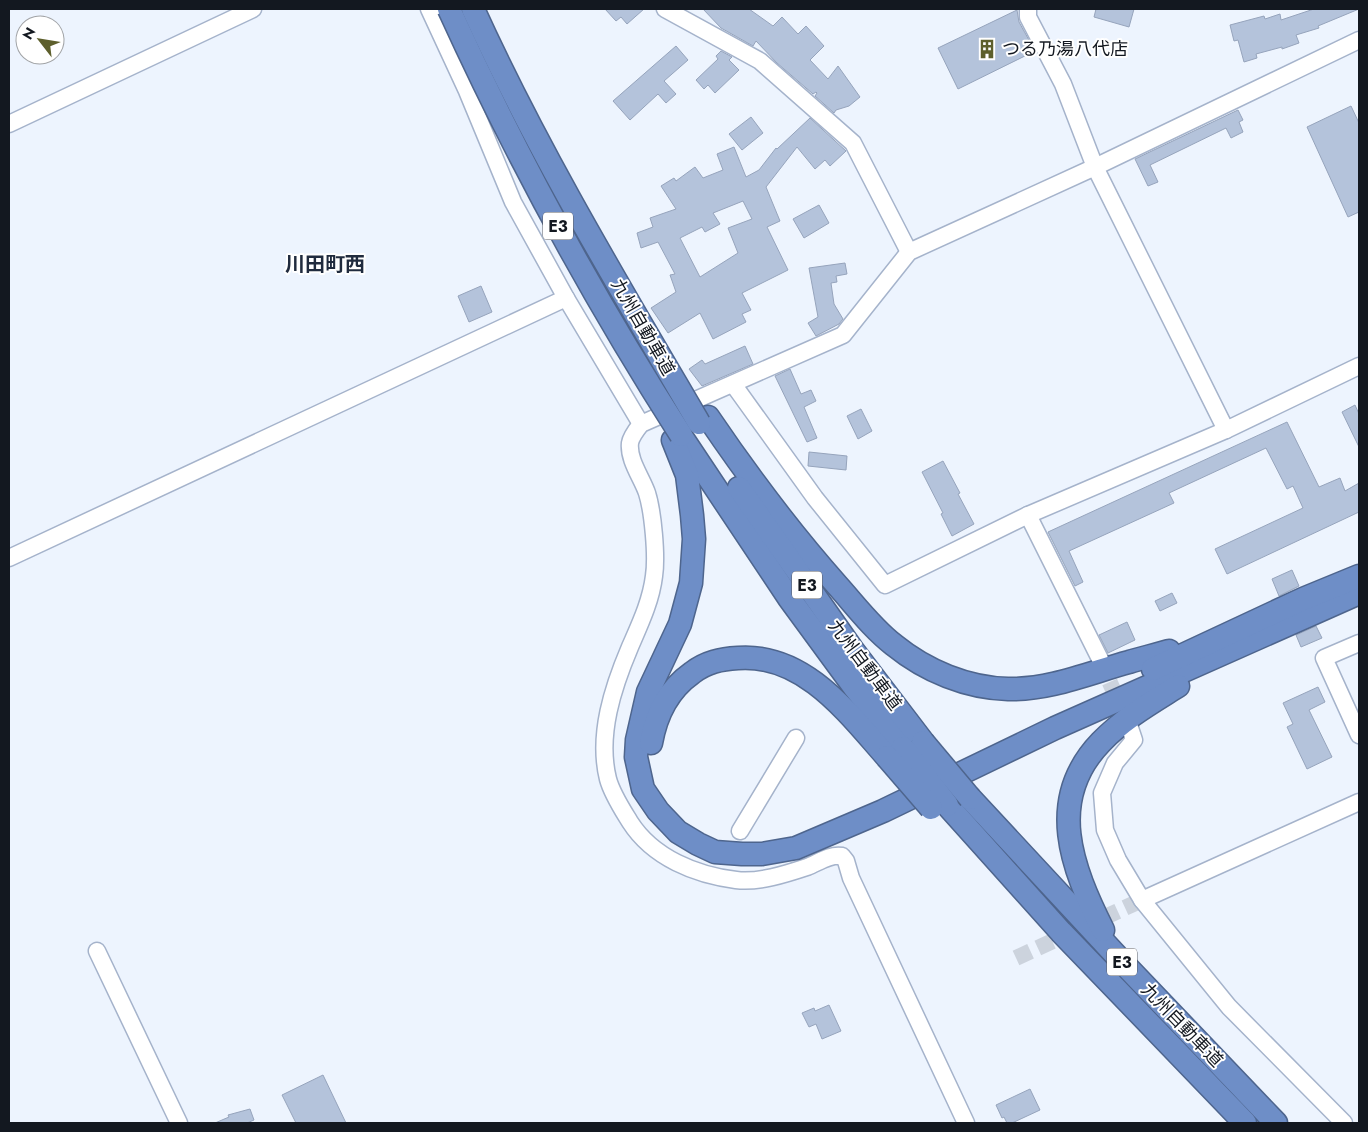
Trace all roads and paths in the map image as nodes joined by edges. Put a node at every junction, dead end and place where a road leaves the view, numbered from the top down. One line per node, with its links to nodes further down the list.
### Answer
1 (253, 9): 8 (street)
2 (429, 9): 11 (street)
3 (449, 9): 17 (highway, 九州自動車道 / E3, bridge)
4 (473, 9): 14 (highway, 九州自動車道 / E3, bridge)
5 (665, 9): 10 (street)
6 (1028, 9): 9 (street)
7 (1359, 40): 9 (street)
8 (9, 124)
9 (1095, 166): 10 (street); 16 (street)
10 (909, 252): 13 (street)
11 (566, 298): 15 (street); 19 (street)
12 (1359, 366): 16 (street)
13 (733, 384): 15 (street); 18 (street)
14 (704, 420): 22 (highway); 29 (highway, 九州自動車道 / E3)
15 (641, 424): 33 (street)
16 (1226, 430): 18 (street)
17 (677, 438): 24 (highway); 29 (highway, 九州自動車道 / E3)
18 (1028, 515): 25 (street)
19 (9, 558)
20 (1359, 576): 22 (highway)
21 (1359, 593): 24 (highway)
22 (1218, 638): 29 (highway)
23 (1359, 642): 27 (street)
24 (1240, 647): 36 (highway)
25 (1100, 659)
26 (1130, 728): 34 (street)
27 (1359, 735)
28 (796, 738): 31 (street)
29 (904, 749): 36 (highway, 九州自動車道 / E3, bridge); 39 (highway, 九州自動車道 / E3, bridge)
30 (1359, 802): 34 (street)
31 (740, 831)
32 (721, 861): 33 (street)
33 (712, 876): 38 (street)
34 (1142, 900): 41 (street)
35 (97, 950): 37 (street)
36 (1126, 966): 40 (highway, 九州自動車道 / E3)
37 (179, 1123)
38 (966, 1123)
39 (1245, 1123)
40 (1276, 1123)
41 (1344, 1123)

